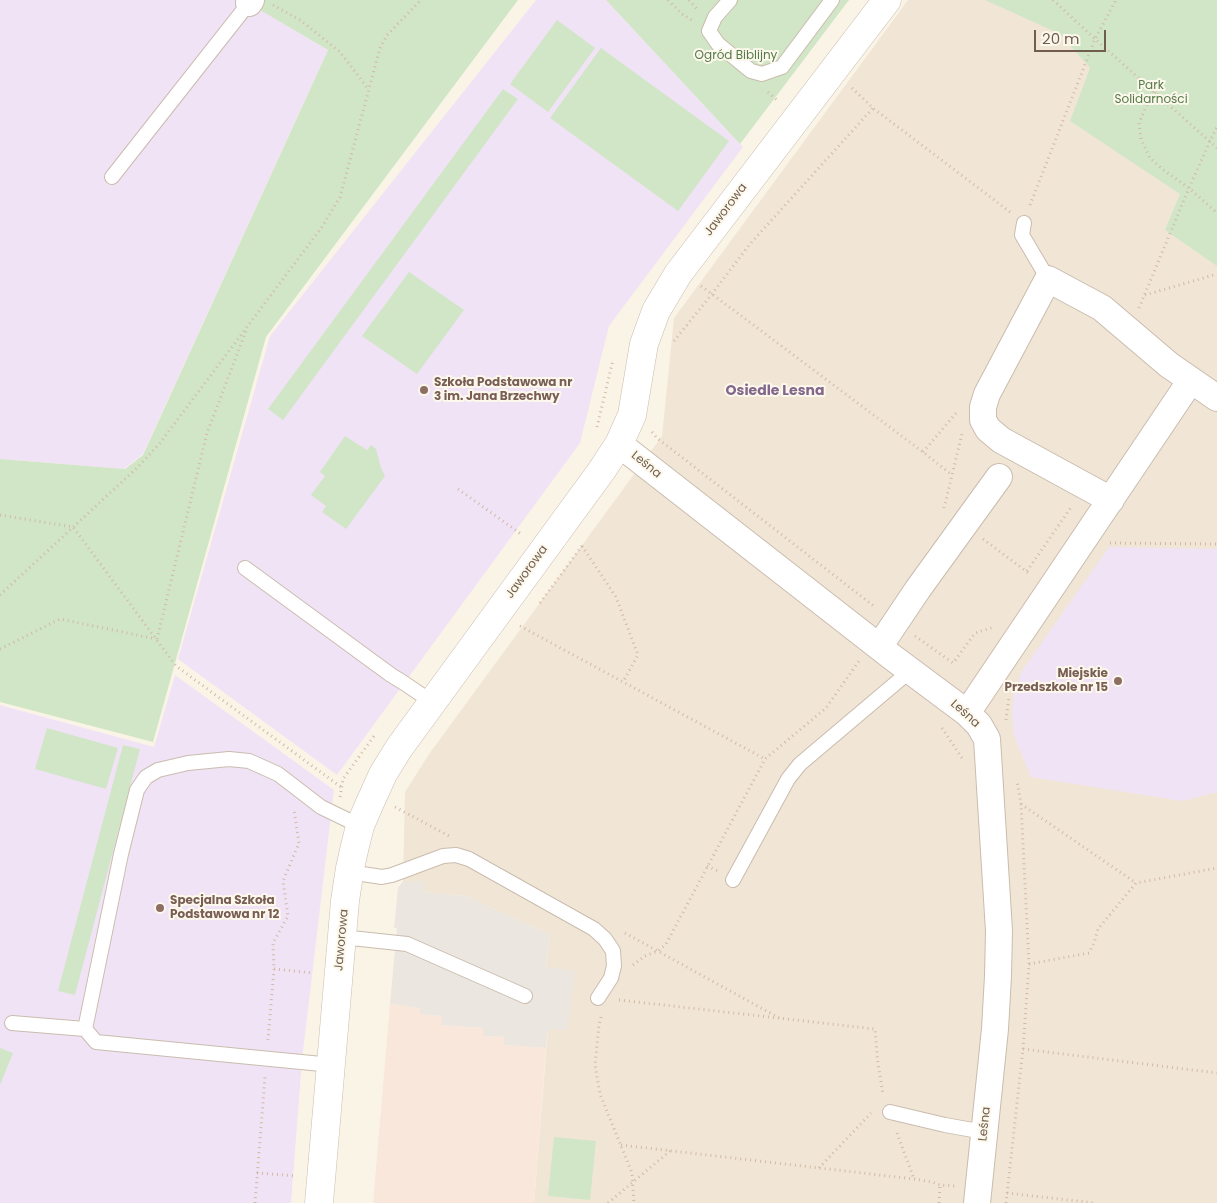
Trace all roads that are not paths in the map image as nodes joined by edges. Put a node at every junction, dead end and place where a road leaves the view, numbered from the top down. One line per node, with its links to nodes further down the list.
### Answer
1 (730, 0): 2 (lane)
2 (832, 0)
3 (887, 0): 10 (street, Jaworowa)
4 (257, 2): 5 (lane)
5 (112, 177)
6 (1024, 223): 7 (lane)
7 (1048, 279): 8 (street); 12 (street)
8 (1191, 380): 9 (street); 12 (street)
9 (1217, 398)
10 (619, 444): 14 (street, Leśna); 16 (street, Jaworowa)
11 (999, 477): 14 (street)
12 (1111, 500): 17 (street)
13 (245, 568): 16 (lane)
14 (879, 647): 15 (street, Leśna)
15 (910, 671): 17 (street, Leśna); 20 (lane)
16 (432, 702): 18 (street, Jaworowa)
17 (967, 713): 28 (street, Leśna)
18 (360, 826): 19 (street, Jaworowa); 25 (lane)
19 (349, 872): 21 (street, Jaworowa); 23 (lane)
20 (733, 880)
21 (342, 938): 22 (lane); 26 (street, Jaworowa)
22 (525, 996)
23 (604, 1002)
24 (12, 1023): 25 (lane)
25 (85, 1029): 26 (lane)
26 (332, 1065): 29 (street, Jaworowa)
27 (890, 1112): 28 (lane)
28 (984, 1132): 30 (street, Leśna)
29 (319, 1203)
30 (977, 1203)

